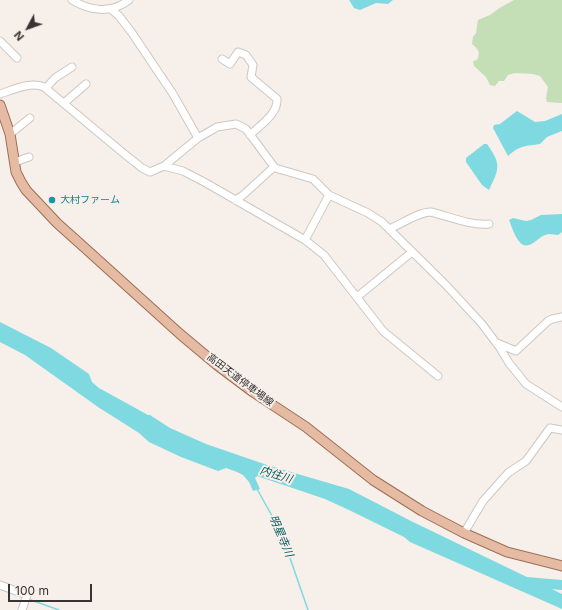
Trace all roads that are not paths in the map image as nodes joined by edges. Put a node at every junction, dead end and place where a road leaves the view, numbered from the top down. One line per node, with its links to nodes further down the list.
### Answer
1 (72, 0): 3 (street)
2 (129, 0): 3 (street)
3 (111, 9): 16 (street)
4 (0, 41): 5 (street)
5 (17, 58)
6 (222, 59): 15 (street)
7 (72, 67): 9 (street)
8 (86, 84): 11 (street)
9 (46, 88): 10 (street); 11 (street)
10 (0, 94)
11 (64, 104): 19 (street)
12 (0, 105): 14 (main road, 高田天道停車場線)
13 (30, 118): 14 (street)
14 (10, 134): 18 (main road, 高田天道停車場線)
15 (250, 135): 16 (street); 20 (street)
16 (198, 138): 19 (street)
17 (29, 157): 18 (street)
18 (15, 162): 33 (main road, 高田天道停車場線)
19 (164, 166): 22 (street)
20 (274, 167): 21 (street); 22 (street)
21 (330, 195): 24 (street); 25 (street)
22 (236, 200): 25 (street)
23 (489, 224): 24 (street)
24 (389, 228): 26 (street)
25 (305, 240): 27 (street)
26 (412, 252): 27 (street); 29 (street)
27 (357, 297): 30 (street)
28 (562, 317): 29 (street)
29 (496, 342): 31 (street)
30 (438, 376)
31 (562, 407)
32 (562, 430): 33 (street)
33 (464, 533): 34 (main road, 高田天道停車場線)
34 (562, 566)
35 (0, 585): 36 (street)
36 (22, 610)

